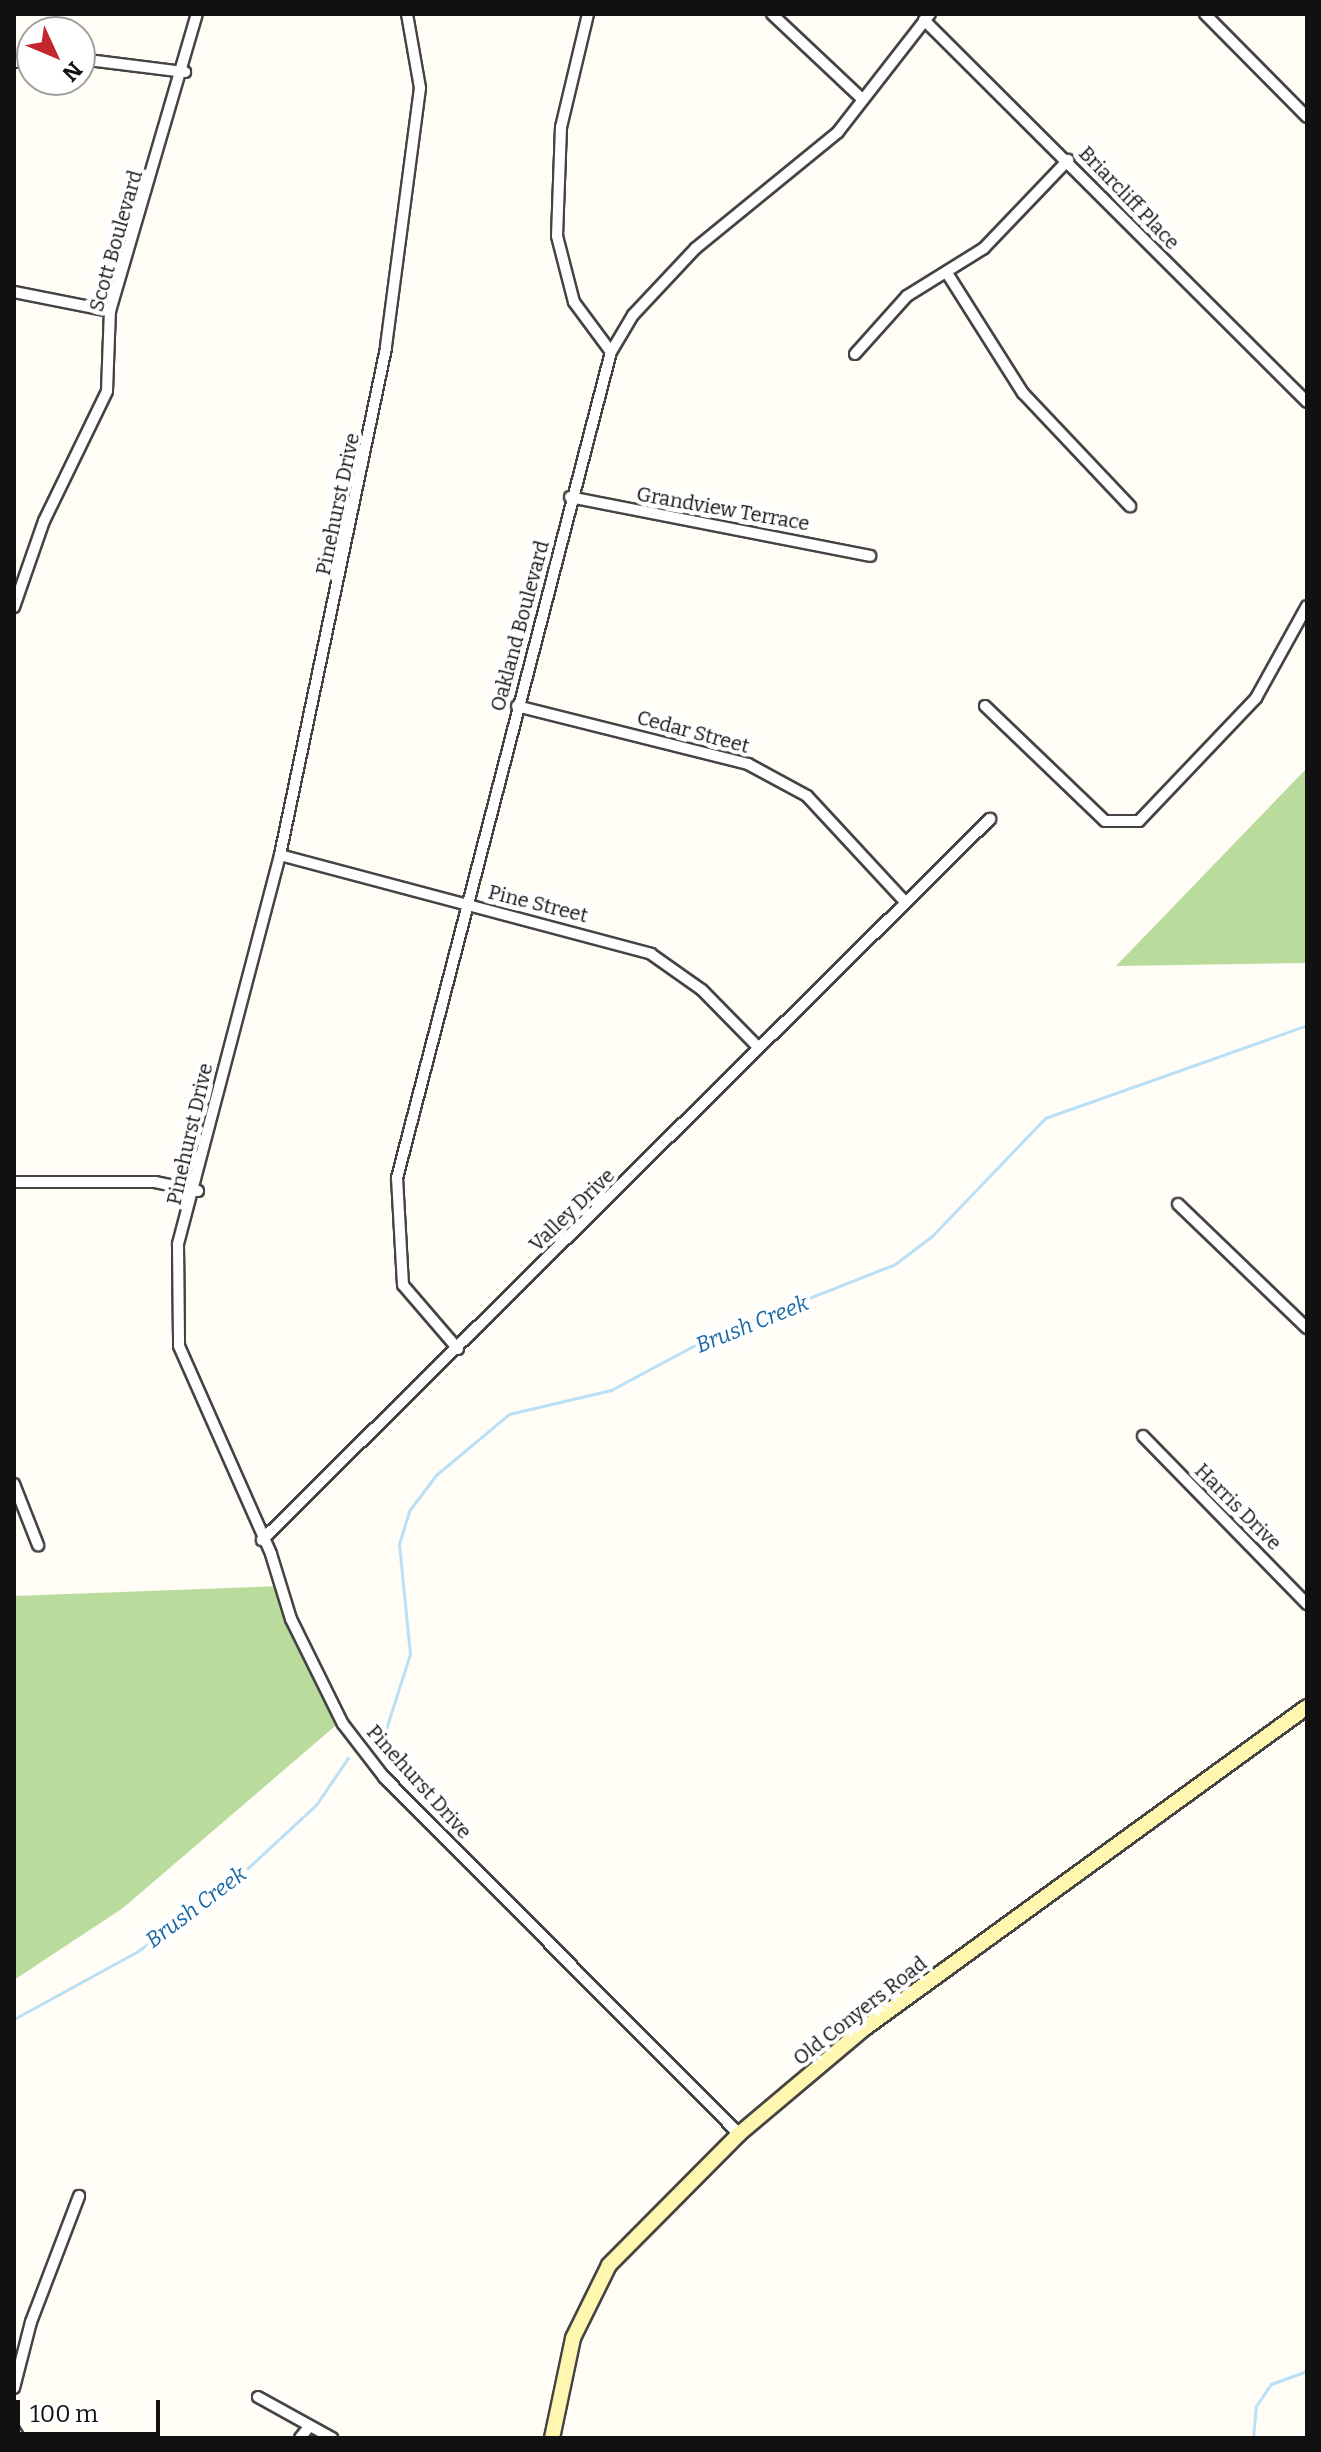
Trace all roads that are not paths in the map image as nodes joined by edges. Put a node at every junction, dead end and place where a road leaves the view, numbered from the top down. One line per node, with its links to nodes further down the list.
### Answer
1 (197, 14): 8 (street, Scott Boulevard)
2 (407, 14): 26 (street, Pinehurst Drive)
3 (588, 14): 15 (street)
4 (772, 14): 9 (street)
5 (1206, 14): 10 (street)
6 (927, 17): 9 (street, Oakland Boulevard); 11 (street, Briarcliff Place)
7 (96, 61): 8 (street)
8 (185, 72): 14 (street, Scott Boulevard)
9 (861, 98): 15 (street, Oakland Boulevard)
10 (1307, 117)
11 (1068, 160): 12 (street); 17 (street, Briarcliff Place)
12 (947, 273): 16 (street); 19 (street)
13 (14, 292): 14 (street)
14 (110, 311): 22 (street, Scott Boulevard)
15 (611, 352): 18 (street, Oakland Boulevard)
16 (855, 354)
17 (1307, 402)
18 (570, 497): 20 (street, Grandview Terrace); 23 (street, Oakland Boulevard)
19 (1130, 506)
20 (870, 556)
21 (1307, 606): 24 (street)
22 (14, 607)
23 (517, 706): 27 (street, Cedar Street); 28 (street, Oakland Boulevard)
24 (985, 706)
25 (990, 819): 27 (street, Valley Drive)
26 (280, 855): 28 (street, Pine Street); 31 (street, Pinehurst Drive)
27 (905, 902): 29 (street, Valley Drive)
28 (472, 907): 29 (street, Pine Street); 34 (street, Oakland Boulevard)
29 (756, 1045): 34 (street, Valley Drive)
30 (14, 1182): 31 (street)
31 (198, 1191): 37 (street, Pinehurst Drive)
32 (1178, 1204): 33 (street)
33 (1307, 1328)
34 (458, 1349): 37 (street, Valley Drive)
35 (1143, 1436): 39 (street, Harris Drive)
36 (14, 1484): 38 (street)
37 (262, 1540): 41 (street, Pinehurst Drive)
38 (38, 1545)
39 (1307, 1604)
40 (1307, 1707): 41 (street, Old Conyers Road)
41 (739, 2134): 50 (street, Old Conyers Road)
42 (79, 2196): 43 (street)
43 (14, 2388)
44 (258, 2397): 45 (street)
45 (308, 2428): 48 (street); 49 (street)
46 (14, 2430): 47 (street)
47 (19, 2438)
48 (300, 2438)
49 (332, 2438)
50 (552, 2438)

